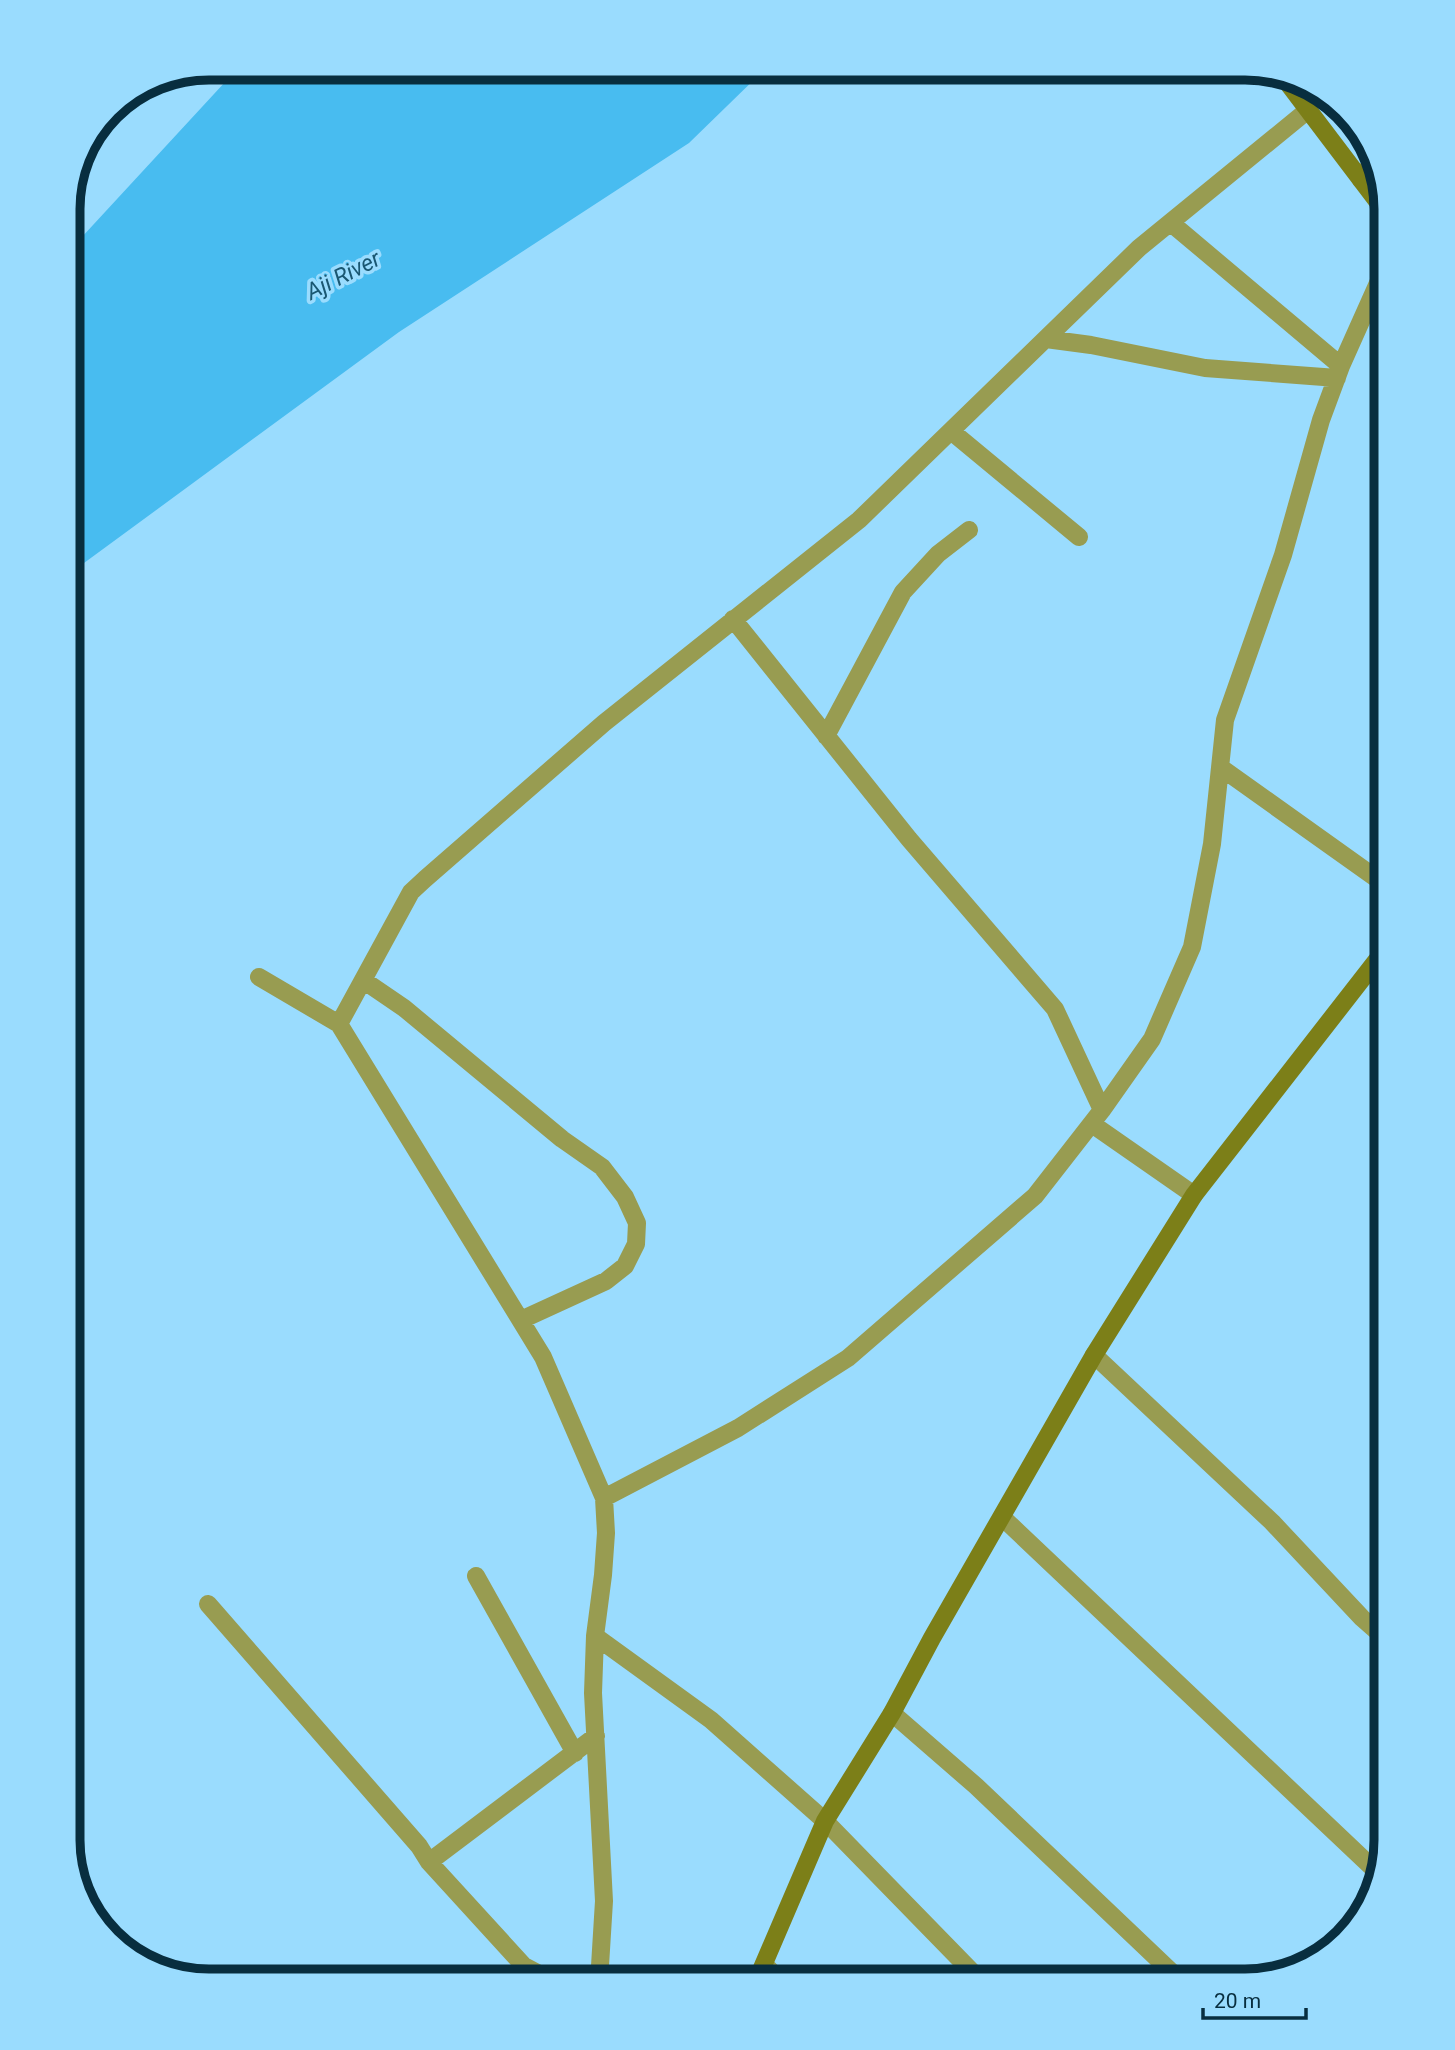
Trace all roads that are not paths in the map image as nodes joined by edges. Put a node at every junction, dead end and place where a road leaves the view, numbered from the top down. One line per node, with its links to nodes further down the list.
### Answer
1 (1293, 90): 2 (main road)
2 (1308, 110): 4 (main road); 6 (street)
3 (1368, 169): 4 (street)
4 (1361, 180): 5 (main road)
5 (1373, 196)
6 (1171, 223): 8 (street); 9 (street)
7 (1374, 293): 9 (street)
8 (1046, 339): 9 (street); 10 (street)
9 (1339, 372): 15 (street)
10 (951, 431): 12 (street); 13 (street)
11 (969, 530): 14 (street)
12 (1079, 537)
13 (733, 620): 14 (street); 19 (street)
14 (826, 736): 21 (street)
15 (1220, 767): 16 (street); 21 (street)
16 (1374, 877)
17 (1374, 964): 22 (main road)
18 (258, 977): 20 (street)
19 (363, 980): 20 (street); 23 (street)
20 (339, 1024): 23 (street)
21 (1097, 1117): 22 (street); 25 (street)
22 (1194, 1195): 24 (main road)
23 (521, 1321): 25 (street)
24 (1094, 1355): 26 (main road); 29 (street)
25 (604, 1498): 30 (street)
26 (1002, 1517): 31 (main road); 36 (street)
27 (476, 1576): 33 (street)
28 (208, 1604): 35 (street)
29 (1374, 1629)
30 (595, 1636): 32 (street); 34 (street)
31 (892, 1713): 34 (main road); 45 (street)
32 (596, 1736): 33 (street); 41 (street)
33 (575, 1753): 35 (street)
34 (825, 1821): 37 (main road); 44 (street)
35 (429, 1862): 38 (street)
36 (1371, 1867)
37 (764, 1964): 42 (main road); 43 (street)
38 (524, 1966): 39 (street); 40 (street)
39 (520, 1969)
40 (530, 1969)
41 (600, 1969)
42 (762, 1969)
43 (769, 1969)
44 (969, 1969)
45 (1168, 1969)

